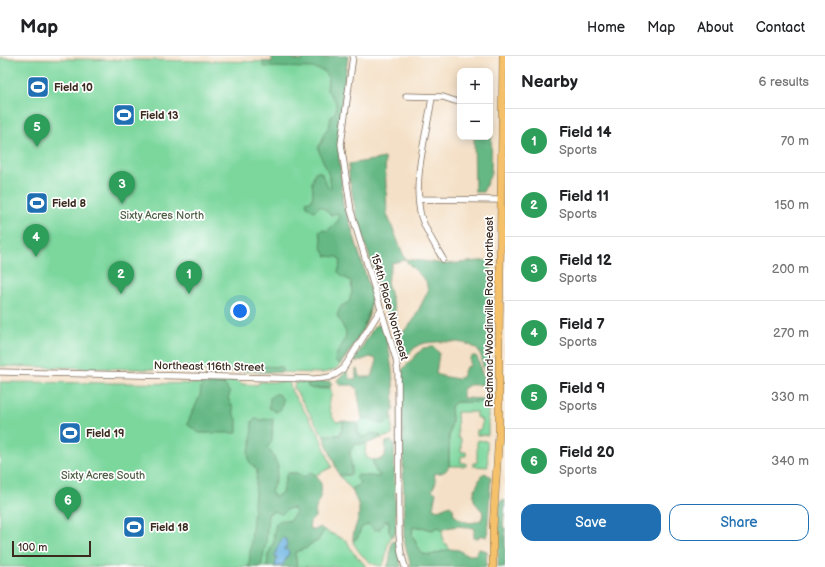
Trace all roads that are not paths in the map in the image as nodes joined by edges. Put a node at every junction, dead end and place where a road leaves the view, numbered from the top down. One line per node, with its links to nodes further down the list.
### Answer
1 (352, 56): 9 (street, 154th Place Northeast)
2 (503, 56): 7 (main road, Redmond-Woodinville Road Northeast)
3 (406, 96): 4 (street)
4 (432, 97): 5 (street); 6 (street)
5 (455, 101)
6 (419, 199): 7 (street); 8 (street)
7 (500, 200): 11 (main road, Redmond-Woodinville Road Northeast)
8 (443, 259)
9 (381, 309): 10 (street, Northeast 116th Street); 12 (street, 154th Place Northeast)
10 (0, 372)
11 (502, 375): 13 (main road, Redmond-Woodinville Road Northeast)
12 (405, 567)
13 (493, 567)

